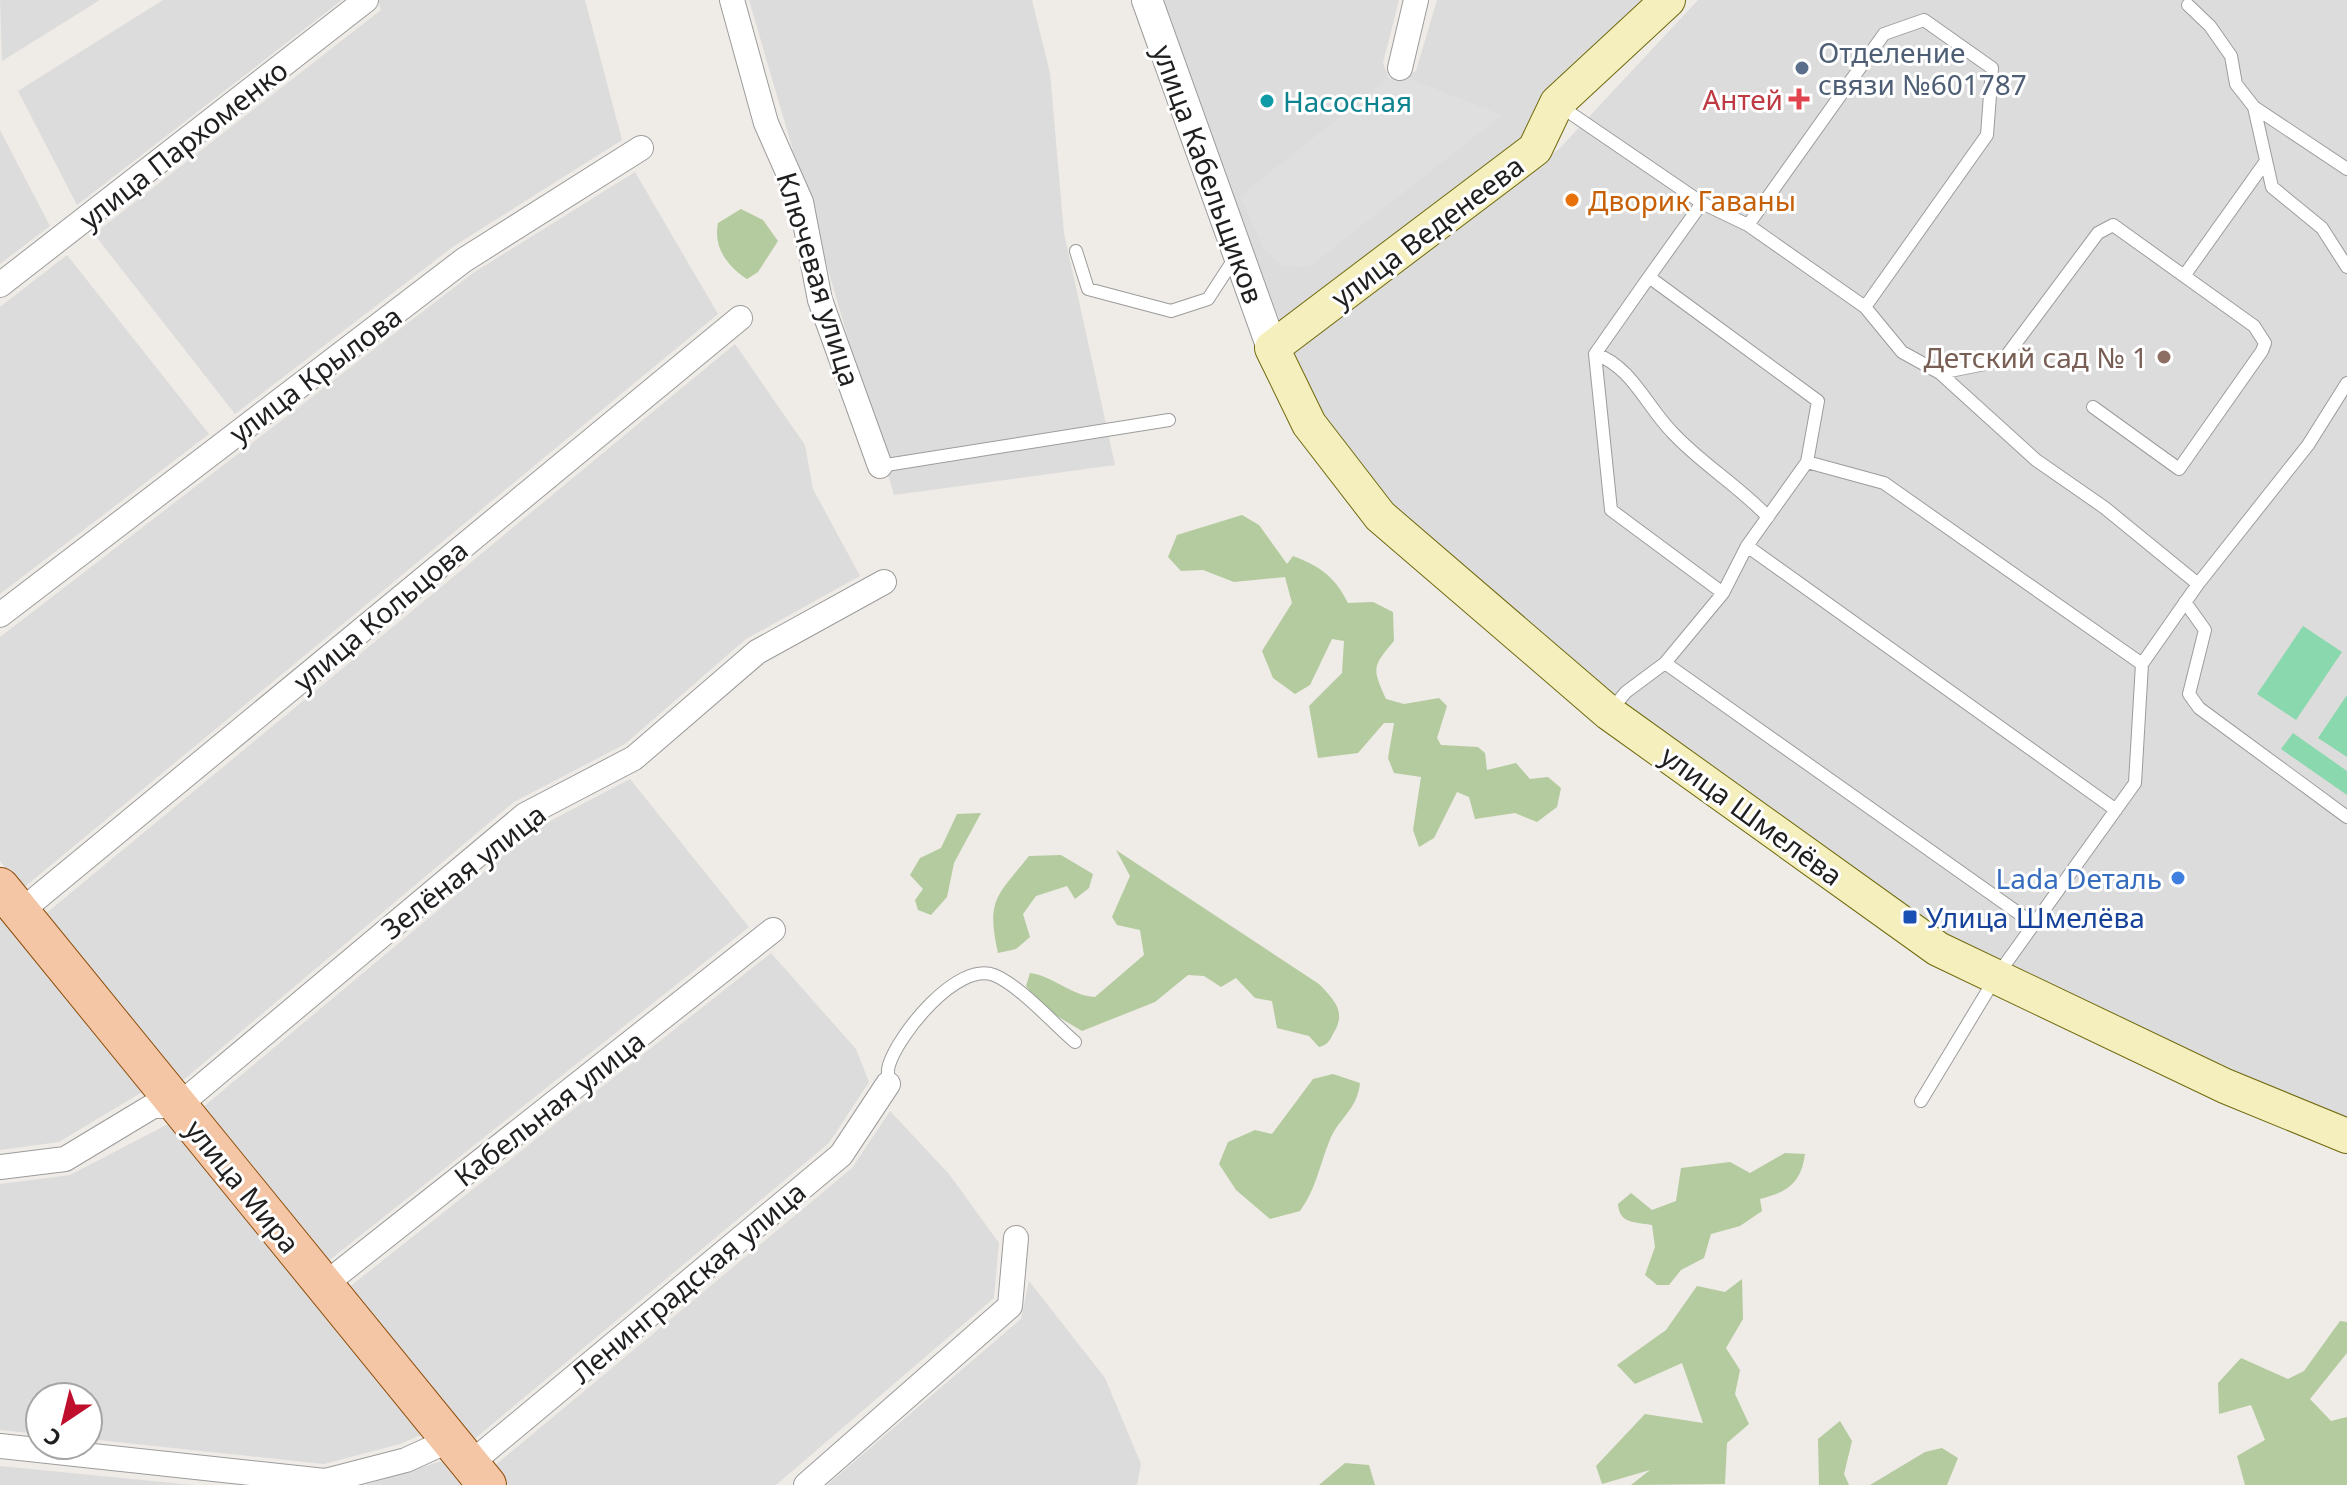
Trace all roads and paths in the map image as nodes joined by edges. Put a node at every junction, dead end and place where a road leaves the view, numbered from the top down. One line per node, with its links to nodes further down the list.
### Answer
1 (732, 0): 30 (street, Ключевая улица)
2 (1147, 0): 16 (street, улица Кабельщиков)
3 (1416, 0): 7 (street)
4 (1668, 0): 8 (main road, улица Веденеева)
5 (366, 1): 20 (street, улица Пархоменко)
6 (2186, 2): 9 (lane)
7 (1400, 68)
8 (1557, 103): 13 (lane); 23 (main road, улица Веденеева)
9 (2254, 107): 11 (lane); 12 (lane)
10 (641, 148): 37 (street, улица Крылова)
11 (2266, 161): 17 (lane); 18 (lane)
12 (2347, 169)
13 (1702, 203): 14 (lane); 19 (lane)
14 (1748, 225): 21 (lane); 21 (lane)
15 (1076, 251): 16 (lane)
16 (1238, 253): 23 (street, улица Кабельщиков)
17 (2347, 267)
18 (2184, 276): 25 (lane); 27 (lane)
19 (1649, 277): 24 (lane); 29 (lane)
20 (0, 285)
21 (1865, 307): 25 (lane)
22 (740, 318): 43 (street, улица Кольцова)
23 (1272, 348): 40 (main road, улица Шмелёва)
24 (1595, 354): 31 (lane); 35 (lane)
25 (1940, 373): 34 (lane)
26 (2347, 383): 34 (lane)
27 (2093, 407)
28 (1169, 420): 30 (lane)
29 (1807, 462): 31 (lane); 39 (lane)
30 (880, 466)
31 (1768, 517): 32 (lane)
32 (1747, 546): 35 (lane); 41 (lane)
33 (884, 582): 50 (street, Зелёная улица)
34 (2198, 584): 36 (lane)
35 (1723, 593): 38 (lane)
36 (2185, 602): 39 (lane); 42 (lane)
37 (0, 615)
38 (1665, 663): 40 (lane); 44 (lane)
39 (2142, 664): 41 (lane)
40 (1609, 713): 46 (main road, улица Шмелёва)
41 (2116, 810): 44 (lane)
42 (2347, 817)
43 (10, 900): 50 (main road, улица Мира)
44 (2034, 924): 46 (lane)
45 (773, 930): 54 (street, Кабельная улица)
46 (1996, 977): 49 (lane); 51 (main road, улица Шмелёва)
47 (1075, 1042): 48 (lane)
48 (888, 1084): 56 (street, Ленинградская улица)
49 (1921, 1101)
50 (178, 1106): 52 (street); 54 (main road, улица Мира)
51 (2347, 1136)
52 (0, 1167)
53 (1016, 1238): 57 (street)
54 (324, 1285): 56 (main road, улица Мира)
55 (0, 1446): 56 (street, Ленинградская улица)
56 (469, 1463)
57 (806, 1485)

